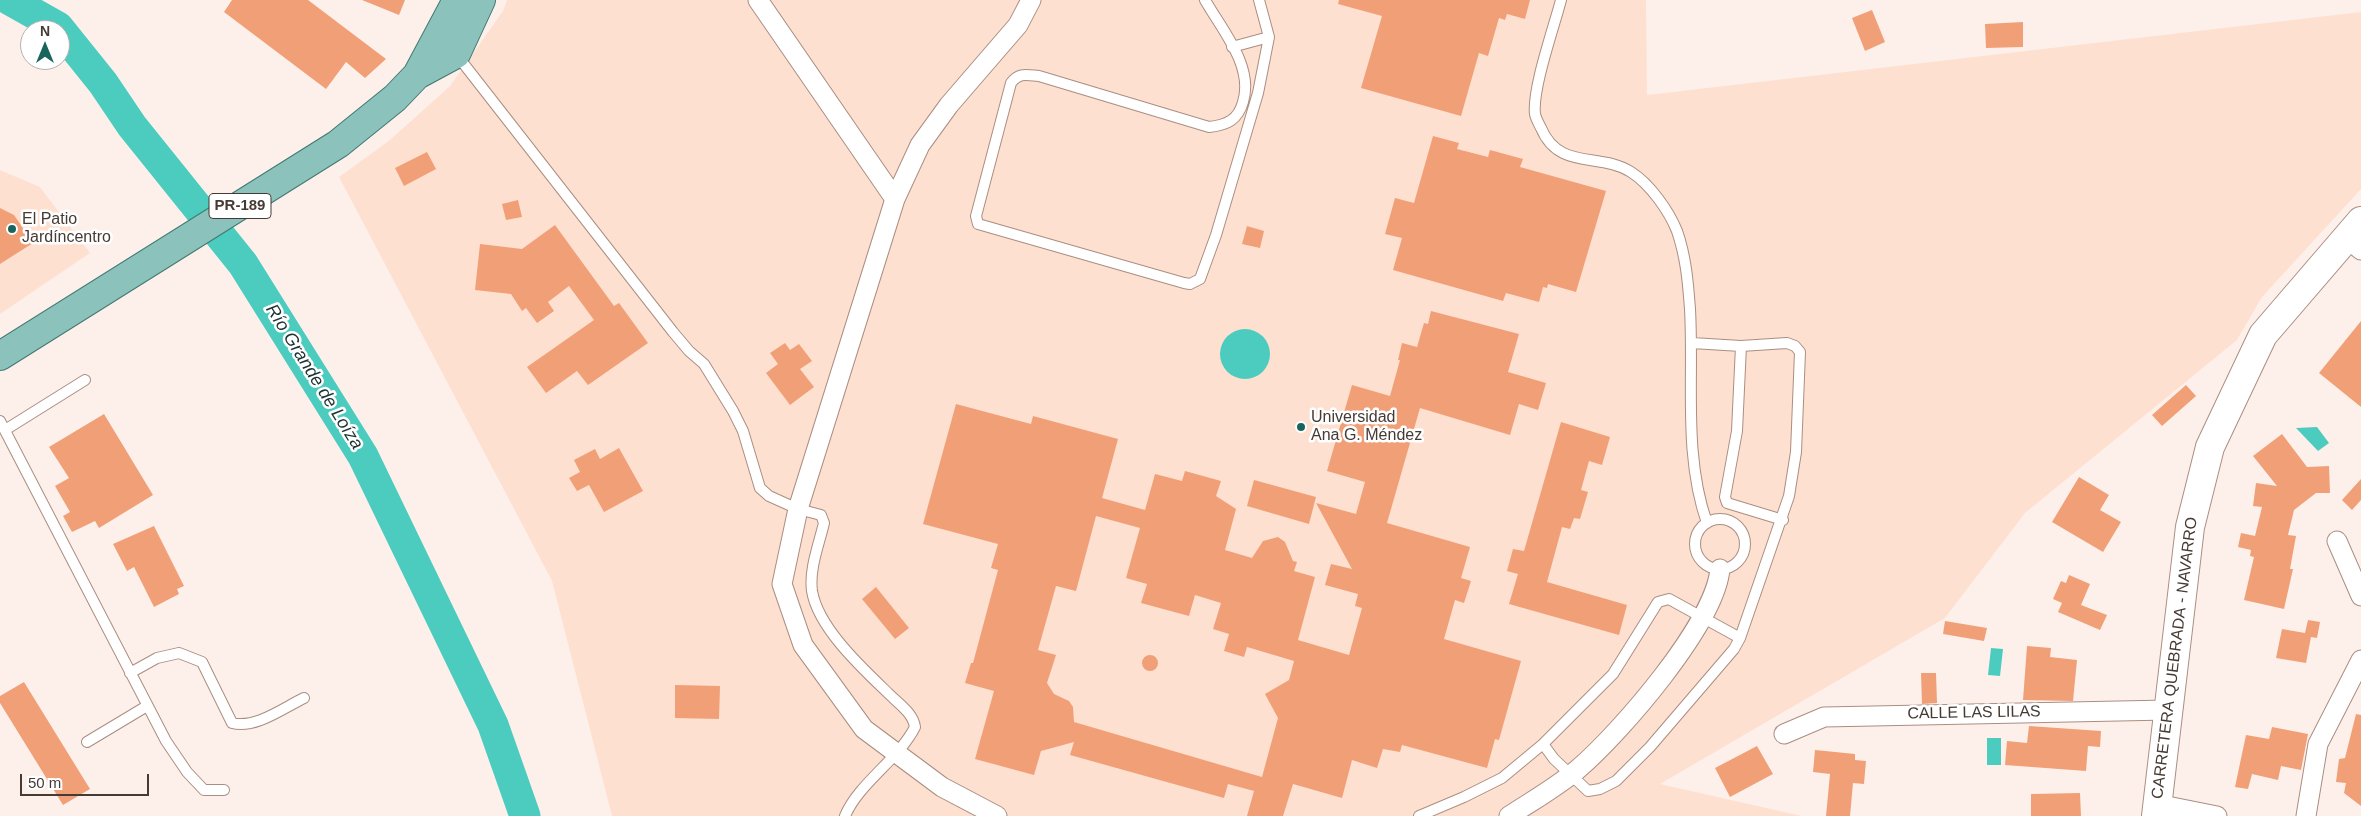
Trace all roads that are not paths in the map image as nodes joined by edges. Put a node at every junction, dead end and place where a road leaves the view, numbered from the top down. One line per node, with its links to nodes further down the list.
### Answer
1 (457, 0): 11 (main road, PR-189)
2 (481, 0): 10 (main road)
3 (758, 0): 12 (street)
4 (1030, 0): 12 (street)
5 (1205, 0): 9 (lane)
6 (1259, 0): 8 (lane)
7 (1561, 0): 14 (lane)
8 (1269, 37): 9 (lane); 9 (lane)
9 (1232, 47)
10 (456, 54): 11 (main road, PR-189); 19 (lane)
11 (417, 75): 16 (main road, PR-189)
12 (895, 199): 19 (street)
13 (2356, 236): 31 (street, CARRETERA QUEBRADA - NAVARRO)
14 (1692, 343): 15 (lane); 21 (lane)
15 (1741, 346): 20 (lane); 20 (lane)
16 (0, 356)
17 (85, 380): 18 (lane)
18 (2, 426): 28 (lane)
19 (798, 509): 35 (street); 35 (lane)
20 (1783, 520): 26 (lane)
21 (1707, 523): 23 (lane); 23 (lane)
22 (2337, 541): 24 (street)
23 (1720, 569): 25 (street)
24 (2361, 596)
25 (1702, 617): 26 (lane); 34 (lane); 36 (street)
26 (1740, 638): 36 (lane)
27 (2361, 660): 44 (street)
28 (130, 673): 29 (lane); 30 (lane)
29 (304, 698)
30 (147, 706): 33 (lane); 37 (lane)
31 (2168, 710): 32 (street, CALLE LAS LILAS); 38 (street, CARRETERA QUEBRADA - NAVARRO)
32 (1784, 734)
33 (87, 742)
34 (1544, 744): 36 (lane); 41 (lane)
35 (896, 753): 39 (lane); 40 (street)
36 (1570, 775): 42 (street)
37 (224, 790)
38 (2156, 810): 43 (street)
39 (845, 816)
40 (997, 816)
41 (1419, 816)
42 (1509, 816)
43 (2217, 816)
44 (2306, 816)

